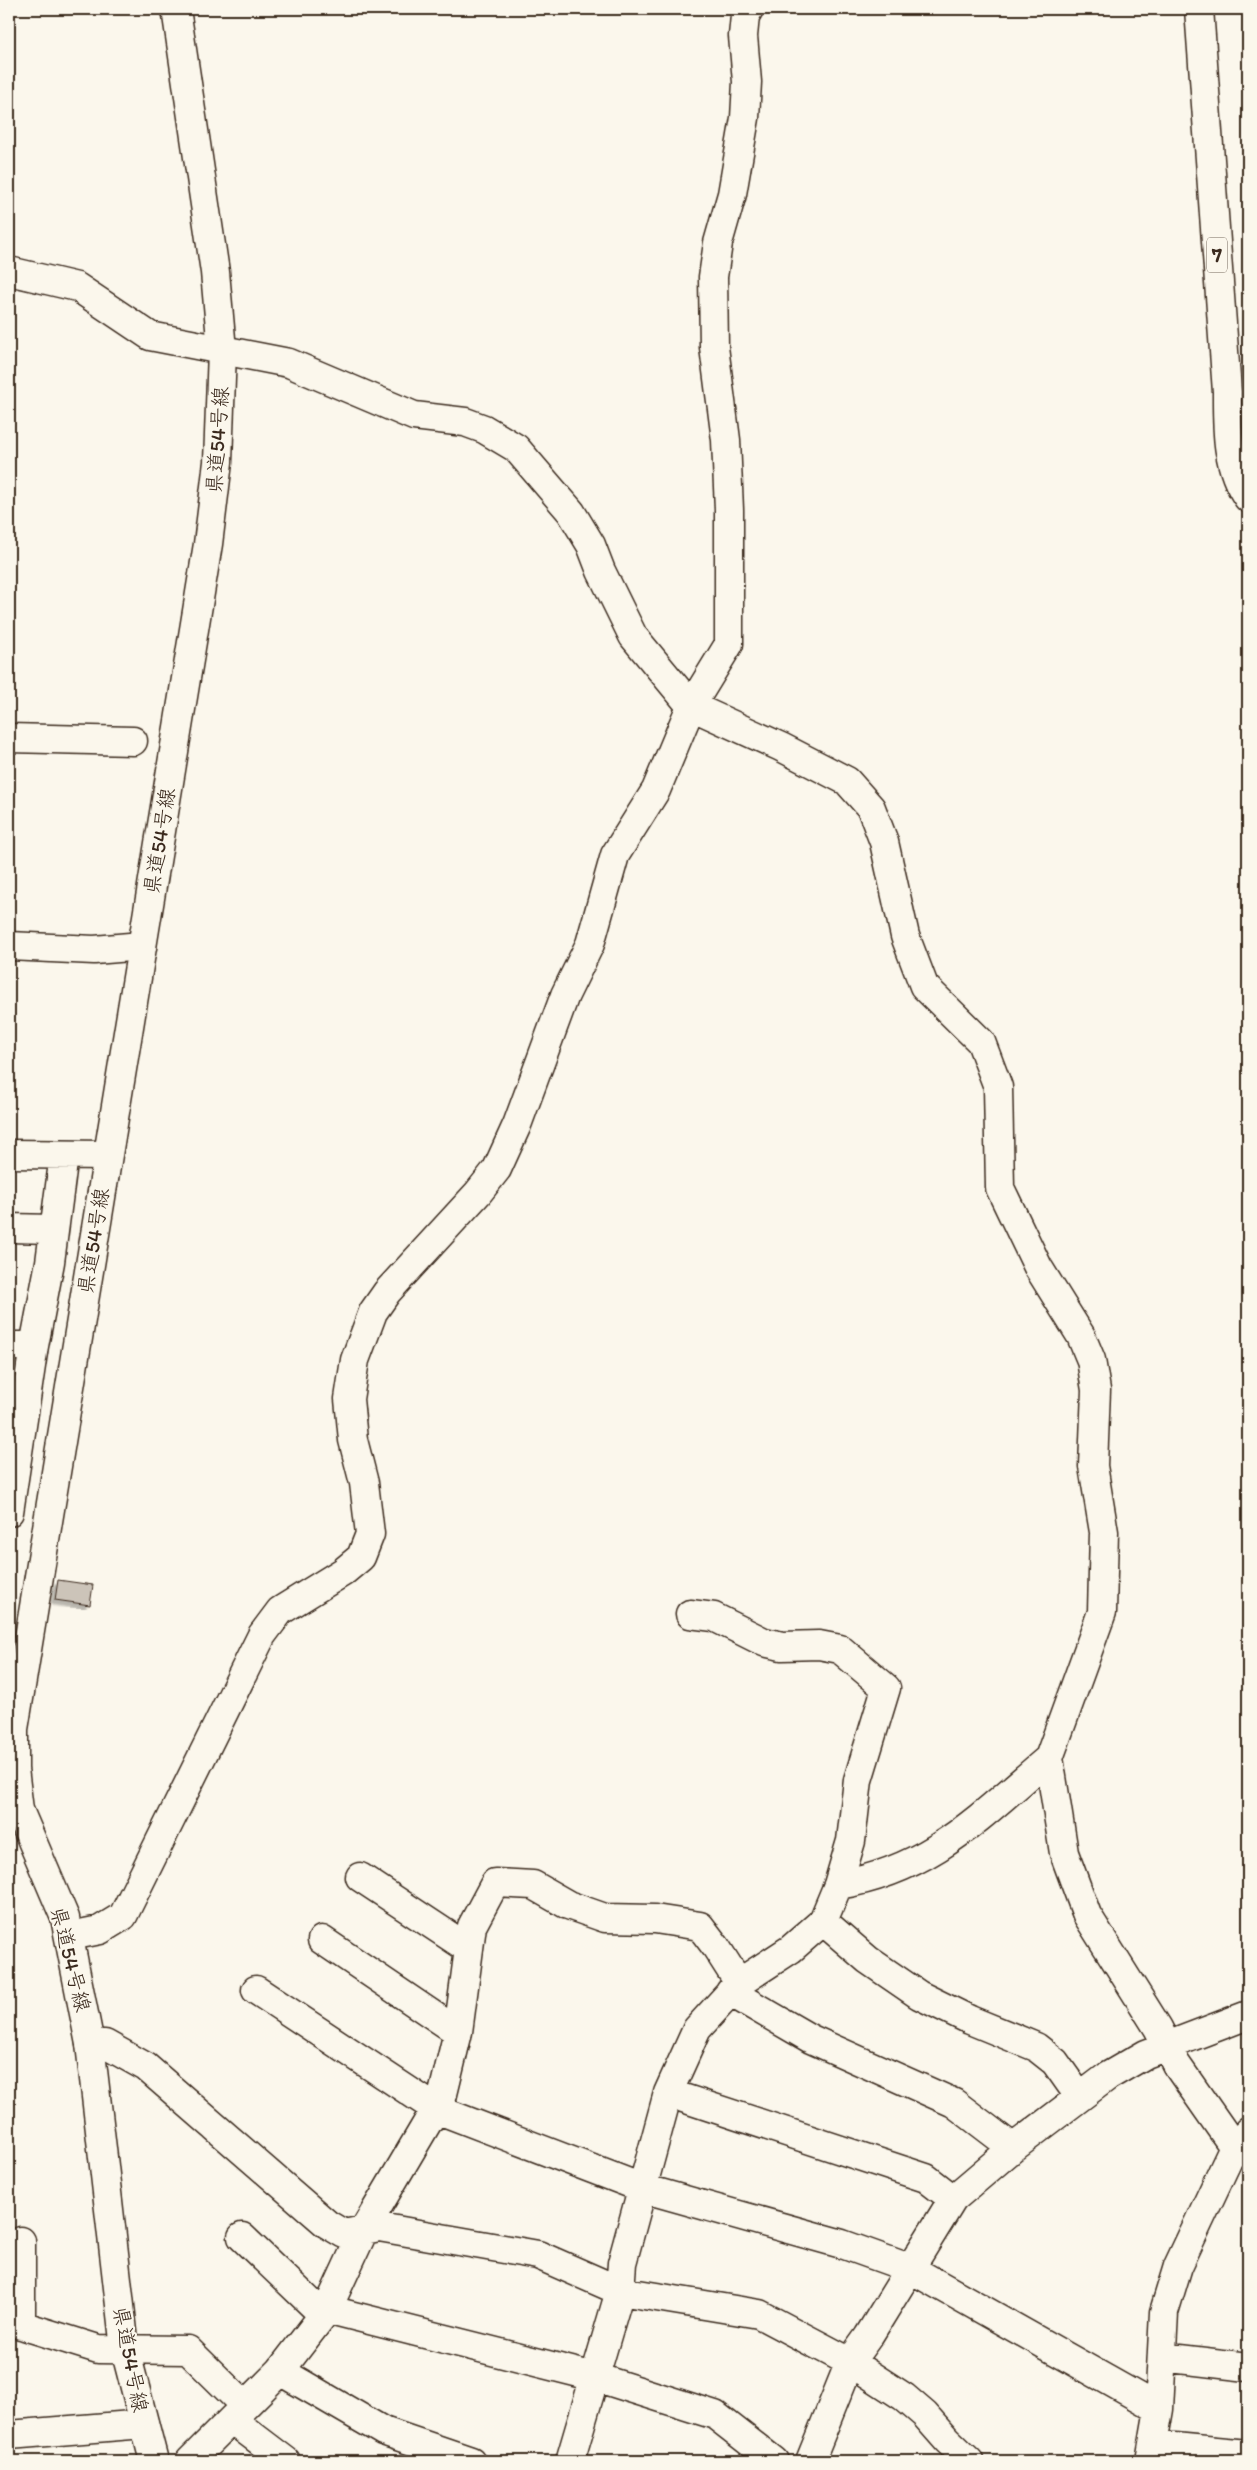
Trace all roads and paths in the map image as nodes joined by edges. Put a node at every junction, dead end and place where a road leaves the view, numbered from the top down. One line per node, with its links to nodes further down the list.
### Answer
1 (176, 9): 5 (street, 県道54号線)
2 (749, 9): 7 (street)
3 (1199, 9): 6 (street, 7)
4 (9, 271): 5 (street)
5 (222, 350): 7 (street); 11 (street, 県道54号線)
6 (1248, 498)
7 (691, 706): 22 (street); 26 (street)
8 (9, 738): 9 (street)
9 (133, 741)
10 (9, 946): 11 (street)
11 (142, 946): 14 (street, 県道54号線)
12 (9, 1154): 13 (street)
13 (64, 1154): 14 (street); 16 (street)
14 (107, 1155): 21 (street, 県道54号線)
15 (9, 1228): 16 (street)
16 (53, 1229): 17 (street)
17 (22, 1346): 18 (street)
18 (12, 1477): 19 (street)
19 (9, 1512)
20 (690, 1614): 24 (street)
21 (17, 1666): 26 (street, 県道54号線)
22 (1049, 1758): 24 (street); 34 (street)
23 (360, 1877): 28 (street)
24 (838, 1886): 25 (street)
25 (823, 1921): 29 (street); 36 (street)
26 (70, 1936): 33 (street, 県道54号線)
27 (322, 1940): 32 (street)
28 (469, 1949): 29 (street); 32 (street)
29 (734, 1987): 35 (street); 39 (street)
30 (256, 1990): 37 (street)
31 (1248, 2015): 34 (street)
32 (458, 2032): 37 (street)
33 (90, 2044): 42 (street); 49 (street, 県道54号線)
34 (1167, 2046): 36 (street); 38 (street)
35 (668, 2093): 40 (street); 41 (street)
36 (1079, 2096): 39 (street)
37 (436, 2109): 40 (street); 42 (street)
38 (1244, 2144): 50 (street)
39 (1013, 2148): 41 (street)
40 (642, 2188): 45 (street); 46 (street)
41 (953, 2199): 45 (street)
42 (364, 2230): 46 (street); 47 (street)
43 (242, 2237): 47 (street)
44 (21, 2241): 48 (street)
45 (909, 2268): 51 (street); 55 (street)
46 (620, 2292): 51 (street); 54 (street)
47 (327, 2310): 53 (street); 54 (street)
48 (15, 2322): 49 (street)
49 (125, 2349): 56 (street); 57 (street, 県道54号線)
50 (1162, 2357): 52 (street); 55 (street)
51 (850, 2362): 67 (street); 68 (street)
52 (1248, 2367)
53 (280, 2371): 56 (street); 64 (street)
54 (595, 2377): 65 (street); 66 (street)
55 (1159, 2408): 59 (street)
56 (238, 2413): 62 (street); 63 (street)
57 (144, 2424): 58 (street); 61 (street, 県道54号線)
58 (9, 2435)
59 (1151, 2453): 60 (street)
60 (1248, 2454)
61 (154, 2461)
62 (190, 2461)
63 (286, 2461)
64 (472, 2461)
65 (570, 2461)
66 (774, 2461)
67 (810, 2461)
68 (969, 2461)

